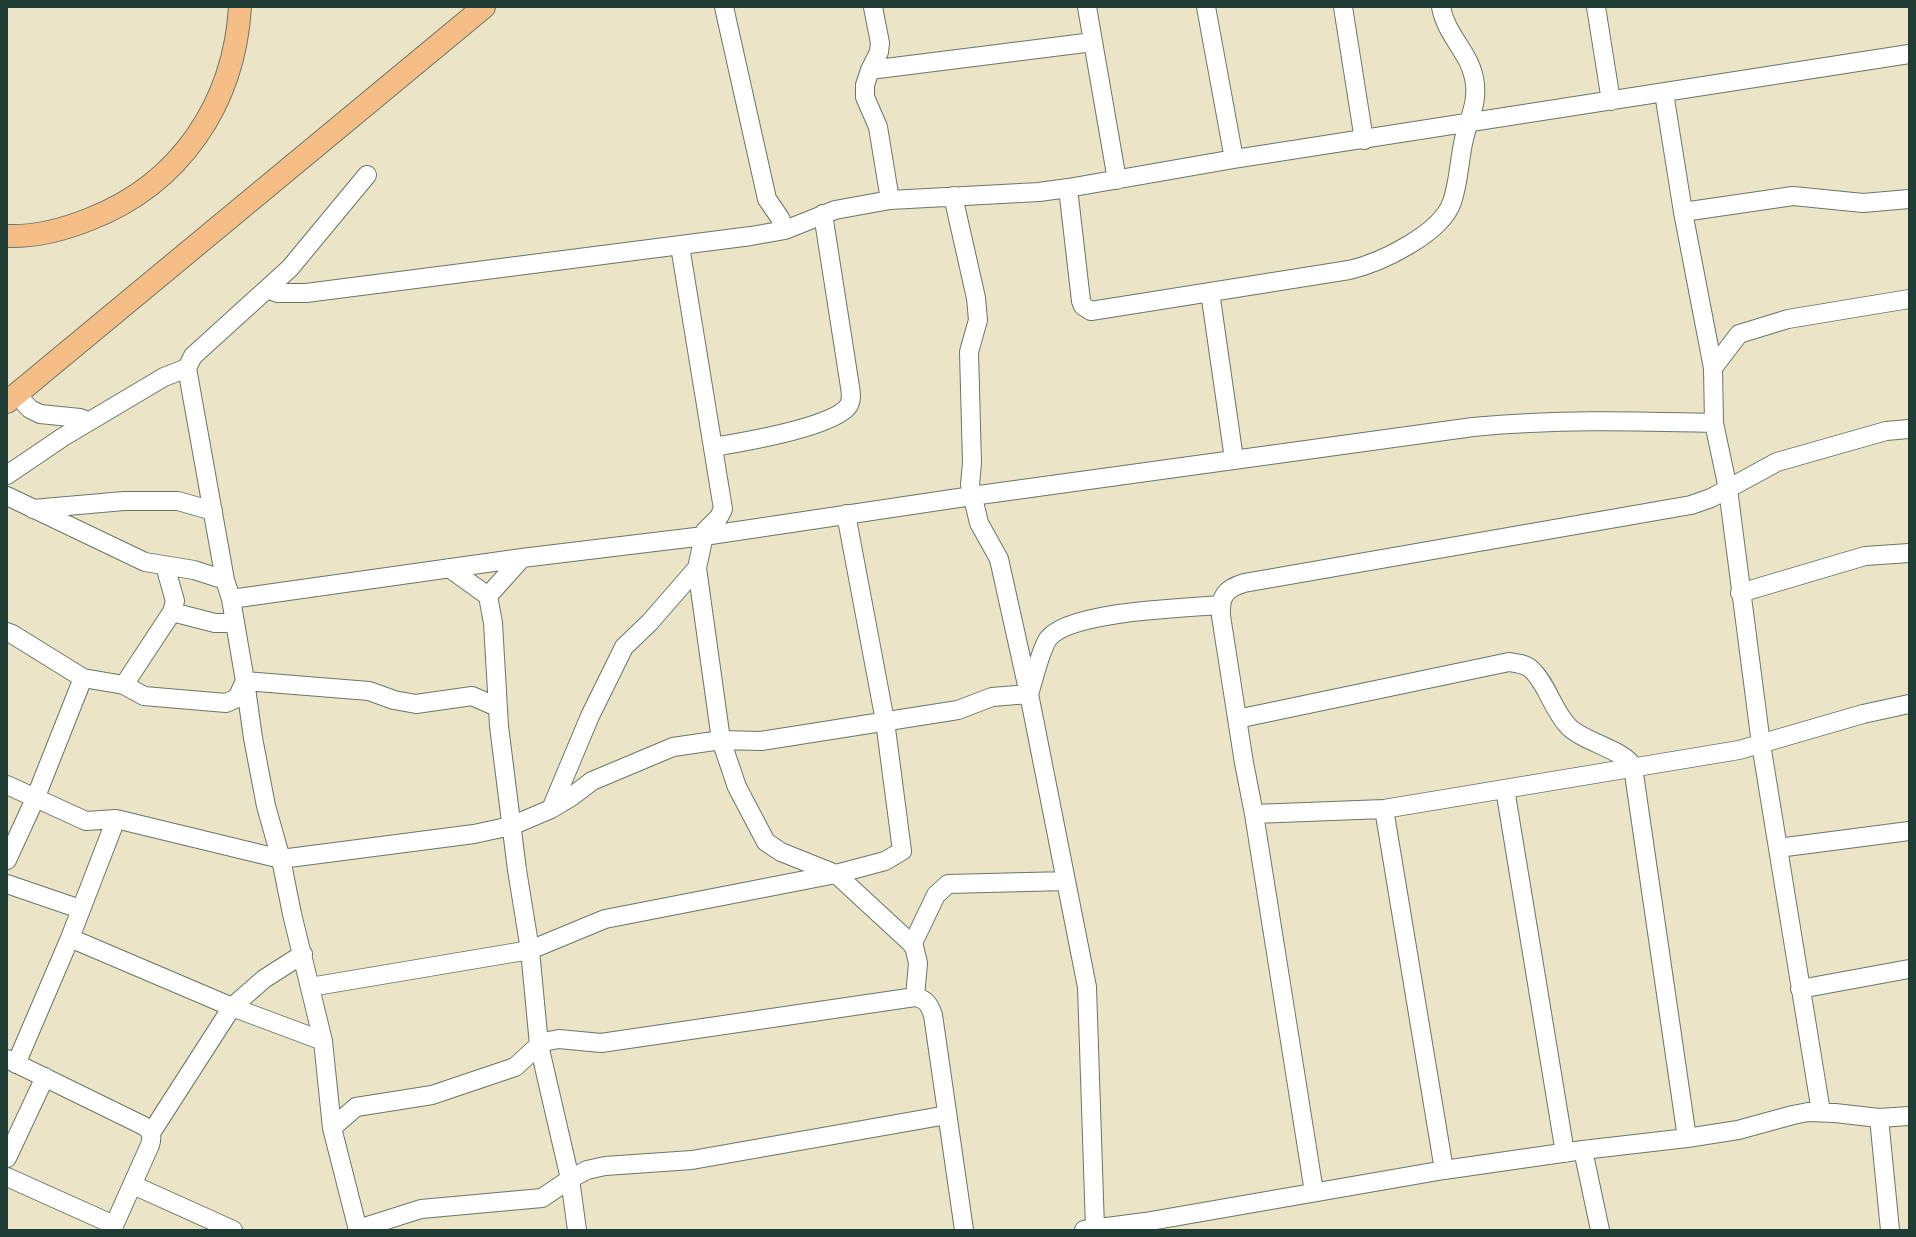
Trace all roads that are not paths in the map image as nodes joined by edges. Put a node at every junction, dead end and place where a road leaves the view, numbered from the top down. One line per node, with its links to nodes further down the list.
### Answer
1 (240, 7): 27 (highway)
2 (484, 7): 34 (highway)
3 (724, 7): 26 (street)
4 (873, 7): 12 (street)
5 (1087, 7): 10 (street)
6 (1206, 7): 17 (street)
7 (1343, 7): 16 (street)
8 (1440, 7): 15 (street)
9 (1596, 7): 14 (street)
10 (1093, 42): 12 (street); 19 (street)
11 (1909, 54): 13 (street)
12 (870, 70): 23 (street)
13 (1664, 92): 14 (street); 24 (street)
14 (1611, 101): 15 (street)
15 (1469, 124): 16 (street); 30 (street)
16 (1364, 140): 17 (street)
17 (1234, 159): 19 (street)
18 (367, 174): 29 (street)
19 (1116, 180): 20 (street)
20 (1068, 188): 21 (street); 30 (street)
21 (954, 196): 23 (street); 43 (street)
22 (1909, 199): 24 (street)
23 (890, 200): 25 (street)
24 (1682, 212): 33 (street)
25 (822, 214): 26 (street); 38 (street)
26 (784, 230): 28 (street)
27 (7, 236)
28 (680, 246): 29 (street); 38 (street)
29 (267, 289): 32 (street)
30 (1210, 292): 39 (street)
31 (1909, 299): 33 (street)
32 (187, 368): 35 (street); 45 (street)
33 (1713, 368): 36 (street)
34 (12, 398): 35 (street)
35 (86, 423): 40 (street)
36 (1714, 423): 39 (street); 41 (street)
37 (1909, 429): 41 (street)
38 (713, 447): 47 (street)
39 (1234, 459): 43 (street)
40 (7, 475)
41 (1728, 489): 54 (street); 57 (street)
42 (7, 496): 44 (street)
43 (972, 496): 46 (street); 64 (street)
44 (33, 509): 45 (street); 50 (street)
45 (213, 511): 53 (street)
46 (846, 514): 47 (street); 68 (street)
47 (704, 536): 49 (street); 52 (street)
48 (1909, 553): 54 (street)
49 (522, 558): 51 (street); 55 (street)
50 (165, 566): 53 (street); 58 (street)
51 (449, 568): 55 (street); 56 (street)
52 (697, 568): 69 (street); 75 (street)
53 (226, 580): 56 (street)
54 (1740, 593): 70 (street)
55 (488, 596): 66 (street)
56 (231, 599): 59 (street)
57 (1220, 606): 64 (street); 67 (street)
58 (172, 612): 59 (street); 63 (street)
59 (235, 623): 62 (street)
60 (7, 632): 61 (street)
61 (83, 678): 63 (street); 74 (street)
62 (245, 681): 63 (street); 66 (street); 82 (street)
63 (124, 685)
64 (1028, 694): 68 (street); 85 (street)
65 (1909, 704): 70 (street)
66 (497, 707): 79 (street)
67 (1237, 719): 71 (street); 77 (street)
68 (885, 721): 69 (street); 84 (street)
69 (721, 740): 75 (street); 84 (street)
70 (1761, 744): 71 (street); 81 (street)
71 (1633, 767): 73 (street); 107 (street)
72 (7, 785): 74 (street)
73 (1505, 789): 76 (street); 108 (street)
74 (35, 799): 78 (street); 83 (street)
75 (551, 810): 79 (street)
76 (1384, 810): 77 (street); 110 (street)
77 (1254, 814): 114 (street)
78 (116, 818): 82 (street); 87 (street)
79 (511, 826): 82 (street); 90 (street)
80 (1909, 831): 81 (street)
81 (1778, 848): 94 (street)
82 (281, 859): 91 (street)
83 (7, 860)
84 (836, 874): 89 (street); 90 (street)
85 (1066, 881): 89 (street); 117 (street)
86 (7, 884): 87 (street)
87 (80, 909): 88 (street)
88 (70, 938): 96 (street); 99 (street)
89 (912, 945): 95 (street)
90 (530, 950): 93 (street); 98 (street)
91 (303, 954): 93 (street); 96 (street)
92 (1909, 969): 94 (street)
93 (310, 987): 97 (street)
94 (1800, 989): 101 (street)
95 (915, 997): 98 (street); 102 (street)
96 (232, 1006): 97 (street); 106 (street)
97 (323, 1041): 105 (street)
98 (539, 1045): 105 (street); 112 (street)
99 (12, 1062): 100 (street)
100 (45, 1077): 106 (street); 109 (street)
101 (1821, 1112): 104 (street); 107 (street)
102 (947, 1115): 112 (street); 121 (street)
103 (1909, 1116): 104 (street)
104 (1879, 1118): 123 (street)
105 (332, 1128): 119 (street)
106 (151, 1133): 113 (street)
107 (1687, 1138): 108 (street)
108 (1574, 1151): 110 (street); 122 (street)
109 (7, 1158)
110 (1444, 1170): 114 (street)
111 (7, 1176): 116 (street)
112 (570, 1179): 119 (street); 120 (street)
113 (133, 1185): 116 (street); 118 (street)
114 (1314, 1192): 115 (street)
115 (1146, 1226): 117 (street)
116 (113, 1227)
117 (1089, 1229)
118 (233, 1230)
119 (358, 1230)
120 (577, 1230)
121 (964, 1230)
122 (1600, 1230)
123 (1890, 1230)

